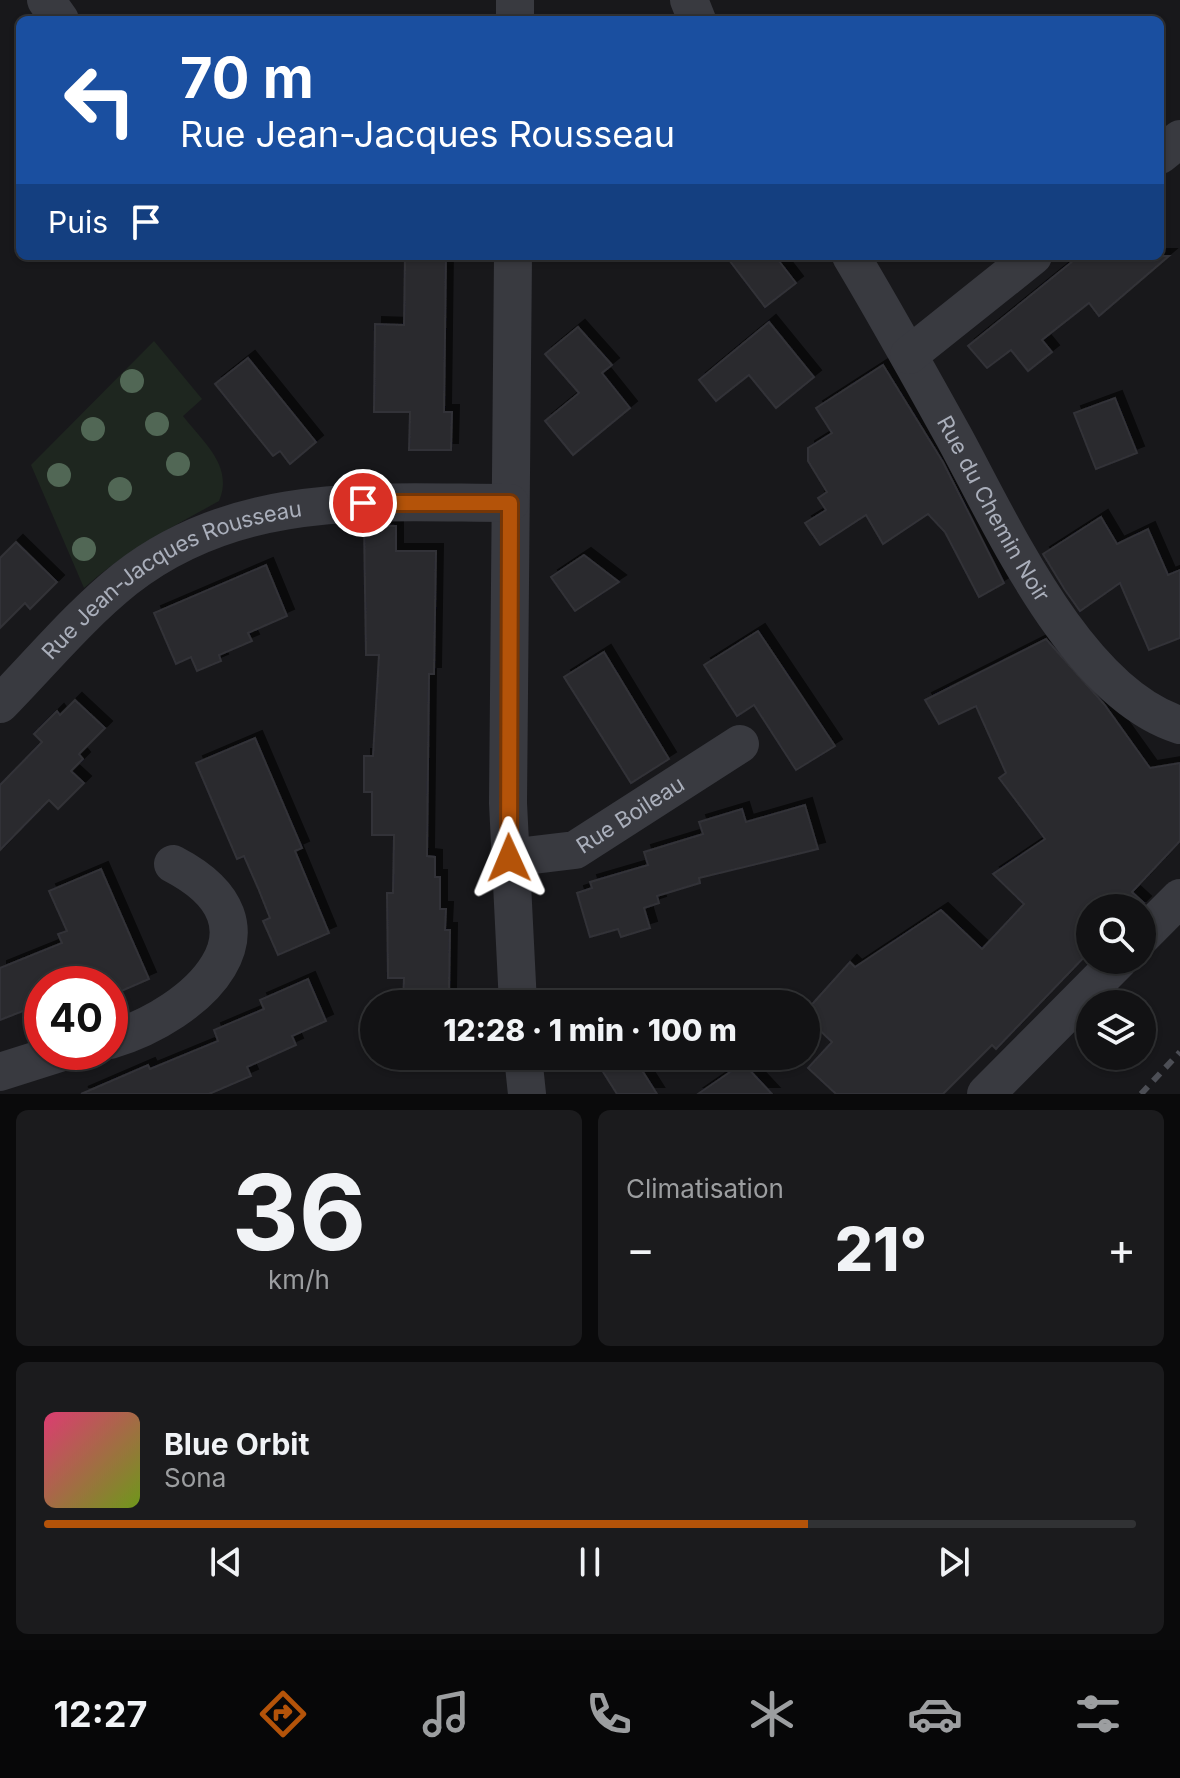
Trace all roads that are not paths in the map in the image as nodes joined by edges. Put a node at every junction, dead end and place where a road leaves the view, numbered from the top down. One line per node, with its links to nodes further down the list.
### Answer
1 (1180, 139): 2 (street)
2 (1164, 152)
3 (513, 260): 7 (street)
4 (853, 260): 6 (street, Rue du Chemin Noir)
5 (1028, 260): 6 (street)
6 (909, 355): 9 (street, Rue du Chemin Noir)
7 (510, 503): 8 (street, Rue Jean-Jacques Rousseau); 11 (street)
8 (0, 704)
9 (1180, 725)
10 (740, 744): 11 (street, Rue Boileau)
11 (509, 858): 16 (street)
12 (173, 864): 17 (street)
13 (1180, 898): 14 (street)
14 (1156, 922)
15 (1105, 974): 22 (street)
16 (517, 990)
17 (128, 1033)
18 (24, 1064): 20 (street)
19 (524, 1070): 21 (street)
20 (0, 1072)
21 (527, 1094)
22 (986, 1094)

